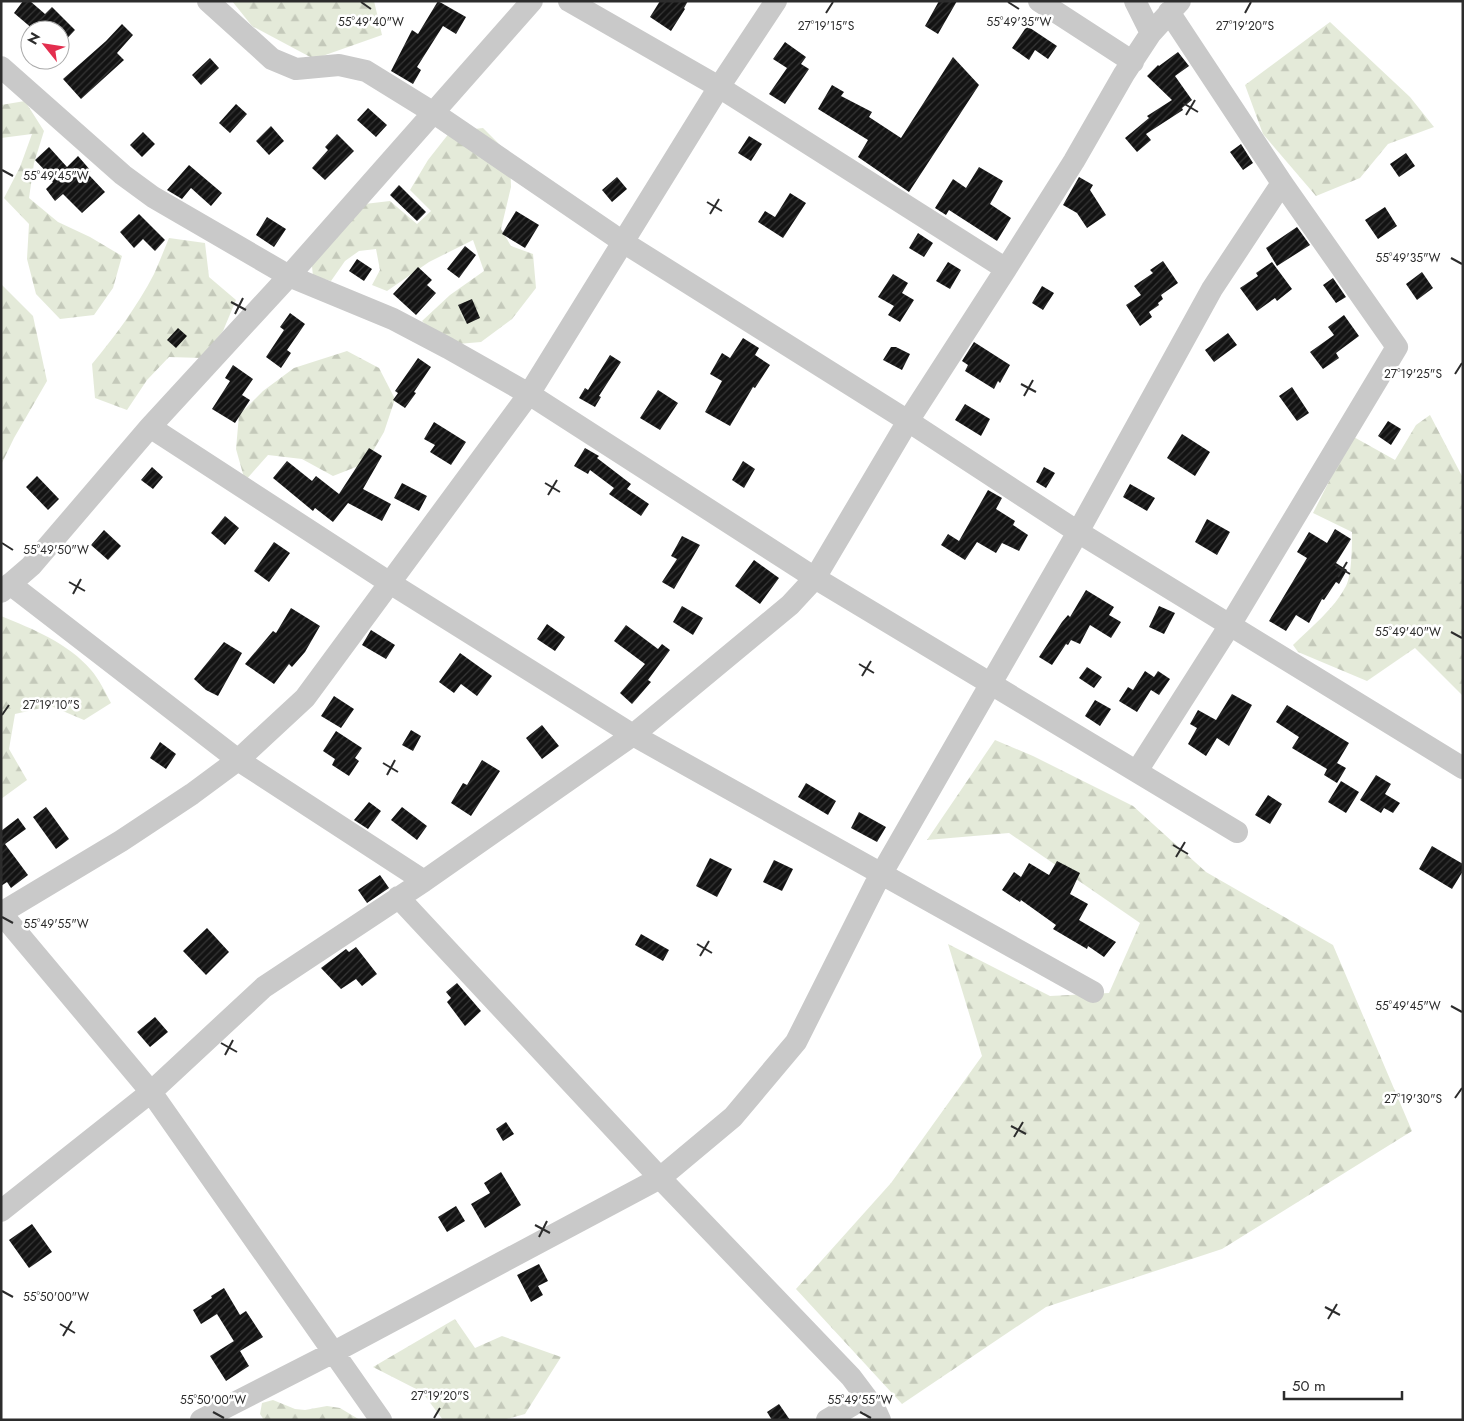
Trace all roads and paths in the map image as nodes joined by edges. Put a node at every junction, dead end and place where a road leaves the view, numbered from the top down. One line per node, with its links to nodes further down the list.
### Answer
1 (208, 1): 12 (street)
2 (532, 1): 12 (street)
3 (569, 1): 11 (street)
4 (776, 1): 11 (street)
5 (1039, 1): 9 (street)
6 (1135, 1): 8 (street)
7 (1174, 7): 8 (street); 13 (street)
8 (1152, 33): 9 (street)
9 (1133, 62): 15 (street)
10 (1, 67): 16 (street)
11 (719, 87): 14 (street); 15 (street)
12 (434, 112): 14 (street); 16 (street)
13 (1282, 183): 20 (street); 24 (street)
14 (623, 242): 17 (street); 18 (street)
15 (1006, 269): 18 (street)
16 (289, 276): 17 (street); 19 (street)
17 (529, 394): 21 (street); 22 (street)
18 (908, 421): 20 (street); 21 (street)
19 (150, 427): 22 (street); 23 (street)
20 (1078, 532): 24 (street); 25 (street)
21 (815, 578): 25 (street); 26 (street)
22 (390, 582): 26 (street); 27 (street)
23 (6, 588): 27 (street)
24 (1230, 624): 28 (street); 29 (street)
25 (992, 683): 29 (street); 31 (street)
26 (633, 735): 31 (street); 32 (street)
27 (238, 760): 32 (street); 34 (street)
28 (1463, 768)
29 (1137, 771): 30 (street)
30 (1237, 832)
31 (881, 874): 35 (street); 37 (street)
32 (424, 880): 33 (street)
33 (398, 897): 36 (street); 37 (street)
34 (1, 913): 36 (street)
35 (1093, 992)
36 (151, 1092): 38 (street); 39 (street)
37 (660, 1178): 39 (street); 40 (street)
38 (1, 1211)
39 (334, 1352): 41 (street); 42 (street)
40 (866, 1397): 43 (street); 44 (street)
41 (201, 1420)
42 (381, 1420)
43 (827, 1420)
44 (880, 1420)

